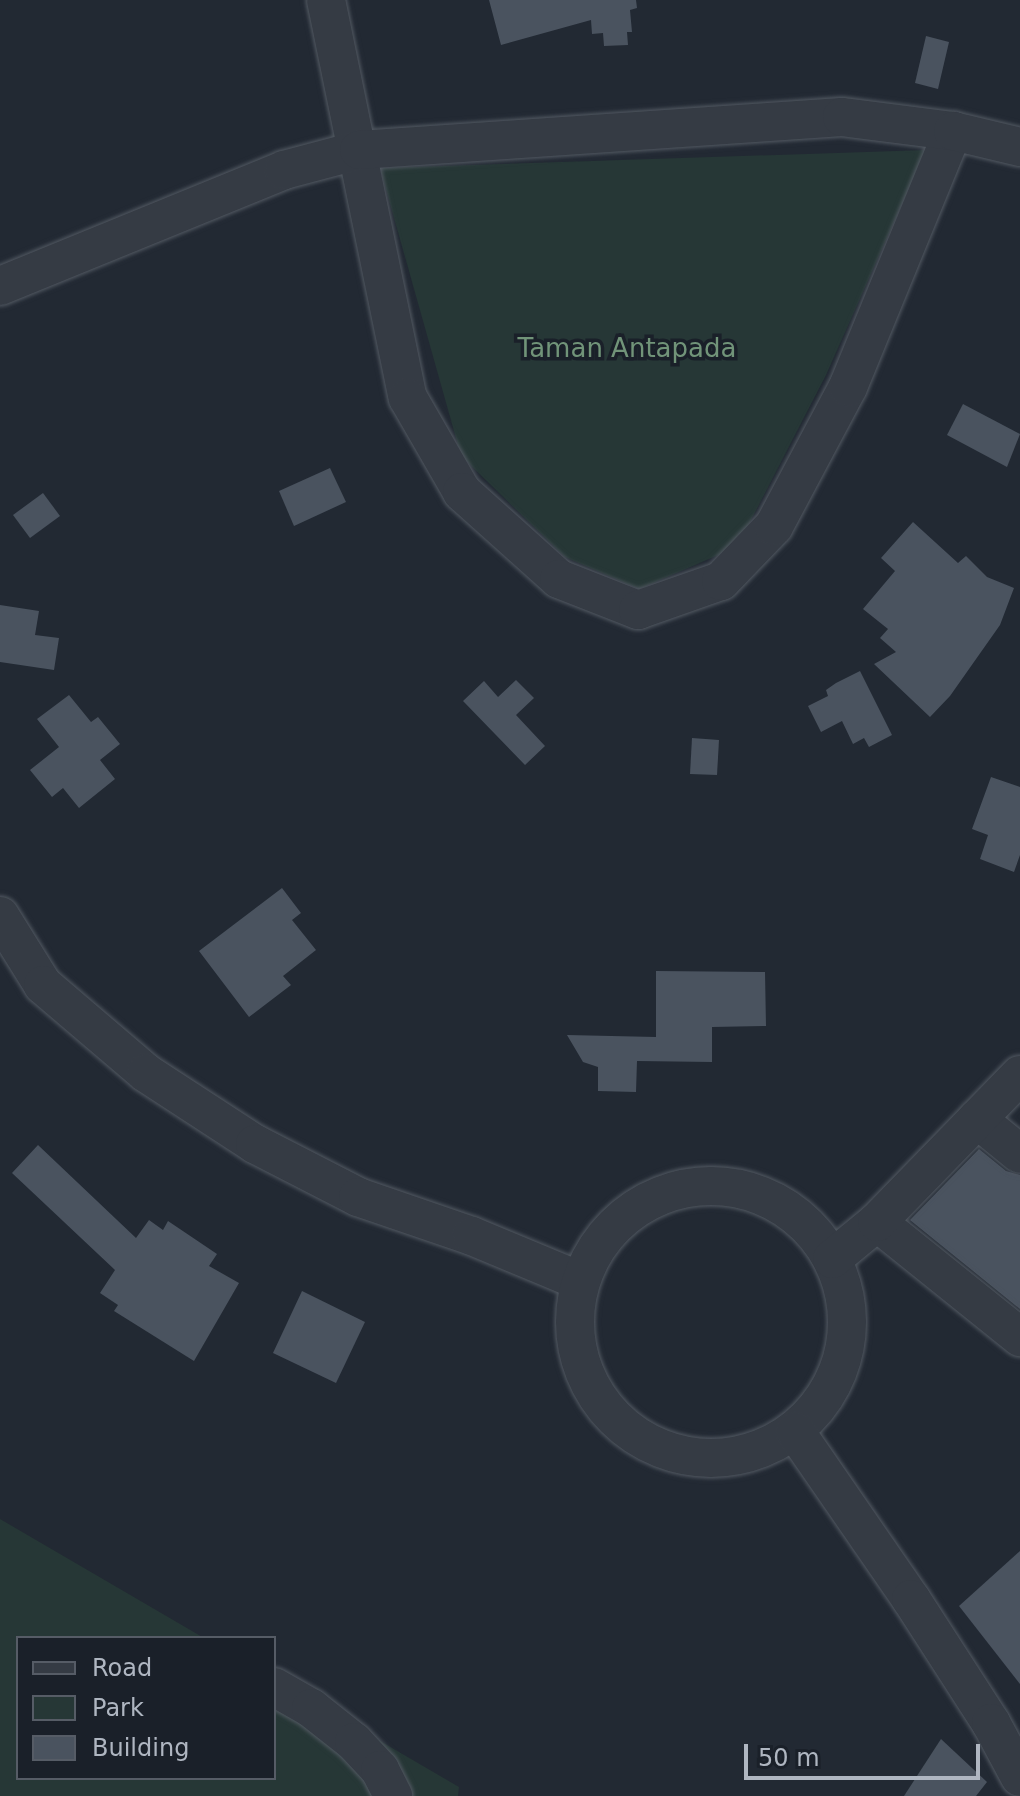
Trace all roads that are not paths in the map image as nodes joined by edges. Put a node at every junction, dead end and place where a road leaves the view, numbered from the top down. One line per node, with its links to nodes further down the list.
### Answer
1 (326, 0): 4 (street)
2 (953, 131): 3 (street); 4 (street); 4 (street)
3 (1020, 147)
4 (359, 150): 5 (street)
5 (0, 286)
6 (0, 916): 8 (street)
7 (0, 977): 8 (street)
8 (43, 985): 14 (street)
9 (1020, 1075): 10 (street)
10 (977, 1119): 11 (street); 12 (street)
11 (1020, 1154)
12 (877, 1222): 13 (street); 15 (street)
13 (832, 1259): 14 (street); 16 (street)
14 (580, 1281): 16 (street)
15 (1020, 1337)
16 (795, 1431): 18 (street)
17 (276, 1688): 19 (street)
18 (1020, 1776): 20 (street)
19 (393, 1796)
20 (1007, 1796)

